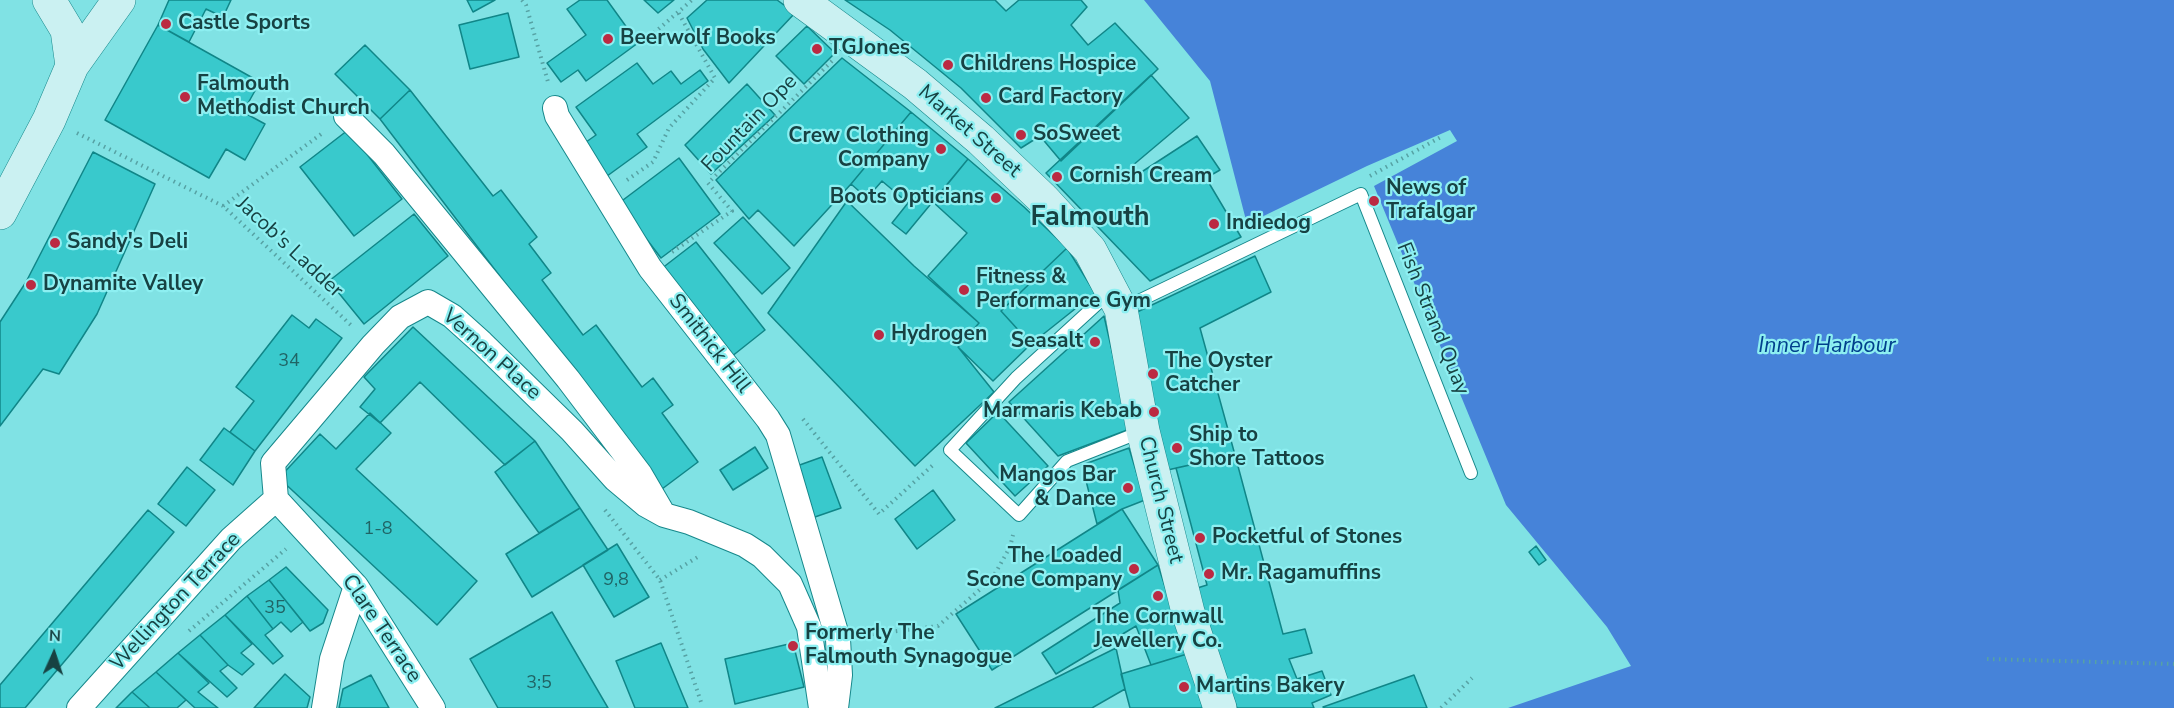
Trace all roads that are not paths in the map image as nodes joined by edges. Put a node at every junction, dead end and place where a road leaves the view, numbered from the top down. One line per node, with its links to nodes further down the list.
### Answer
1 (49, 0): 4 (street)
2 (119, 0): 4 (street)
3 (800, 0): 8 (street, Market Street)
4 (72, 66): 7 (street)
5 (555, 108): 18 (street, Smithick Hill)
6 (345, 116): 12 (street, Vernon Place)
7 (0, 213)
8 (1117, 300): 9 (street, Church Street); 9 (lane); 10 (lane, Fish Strand Quay)
9 (1143, 431): 19 (street, Church Street)
10 (1471, 473)
11 (276, 500): 12 (street, Vernon Place); 13 (street, Clare Terrace); 14 (street, Wellington Terrace)
12 (664, 515): 17 (street, Vernon Place)
13 (356, 586): 15 (street); 16 (street, Clare Terrace)
14 (79, 708)
15 (324, 708)
16 (433, 708)
17 (821, 708)
18 (837, 708)
19 (1220, 708)

